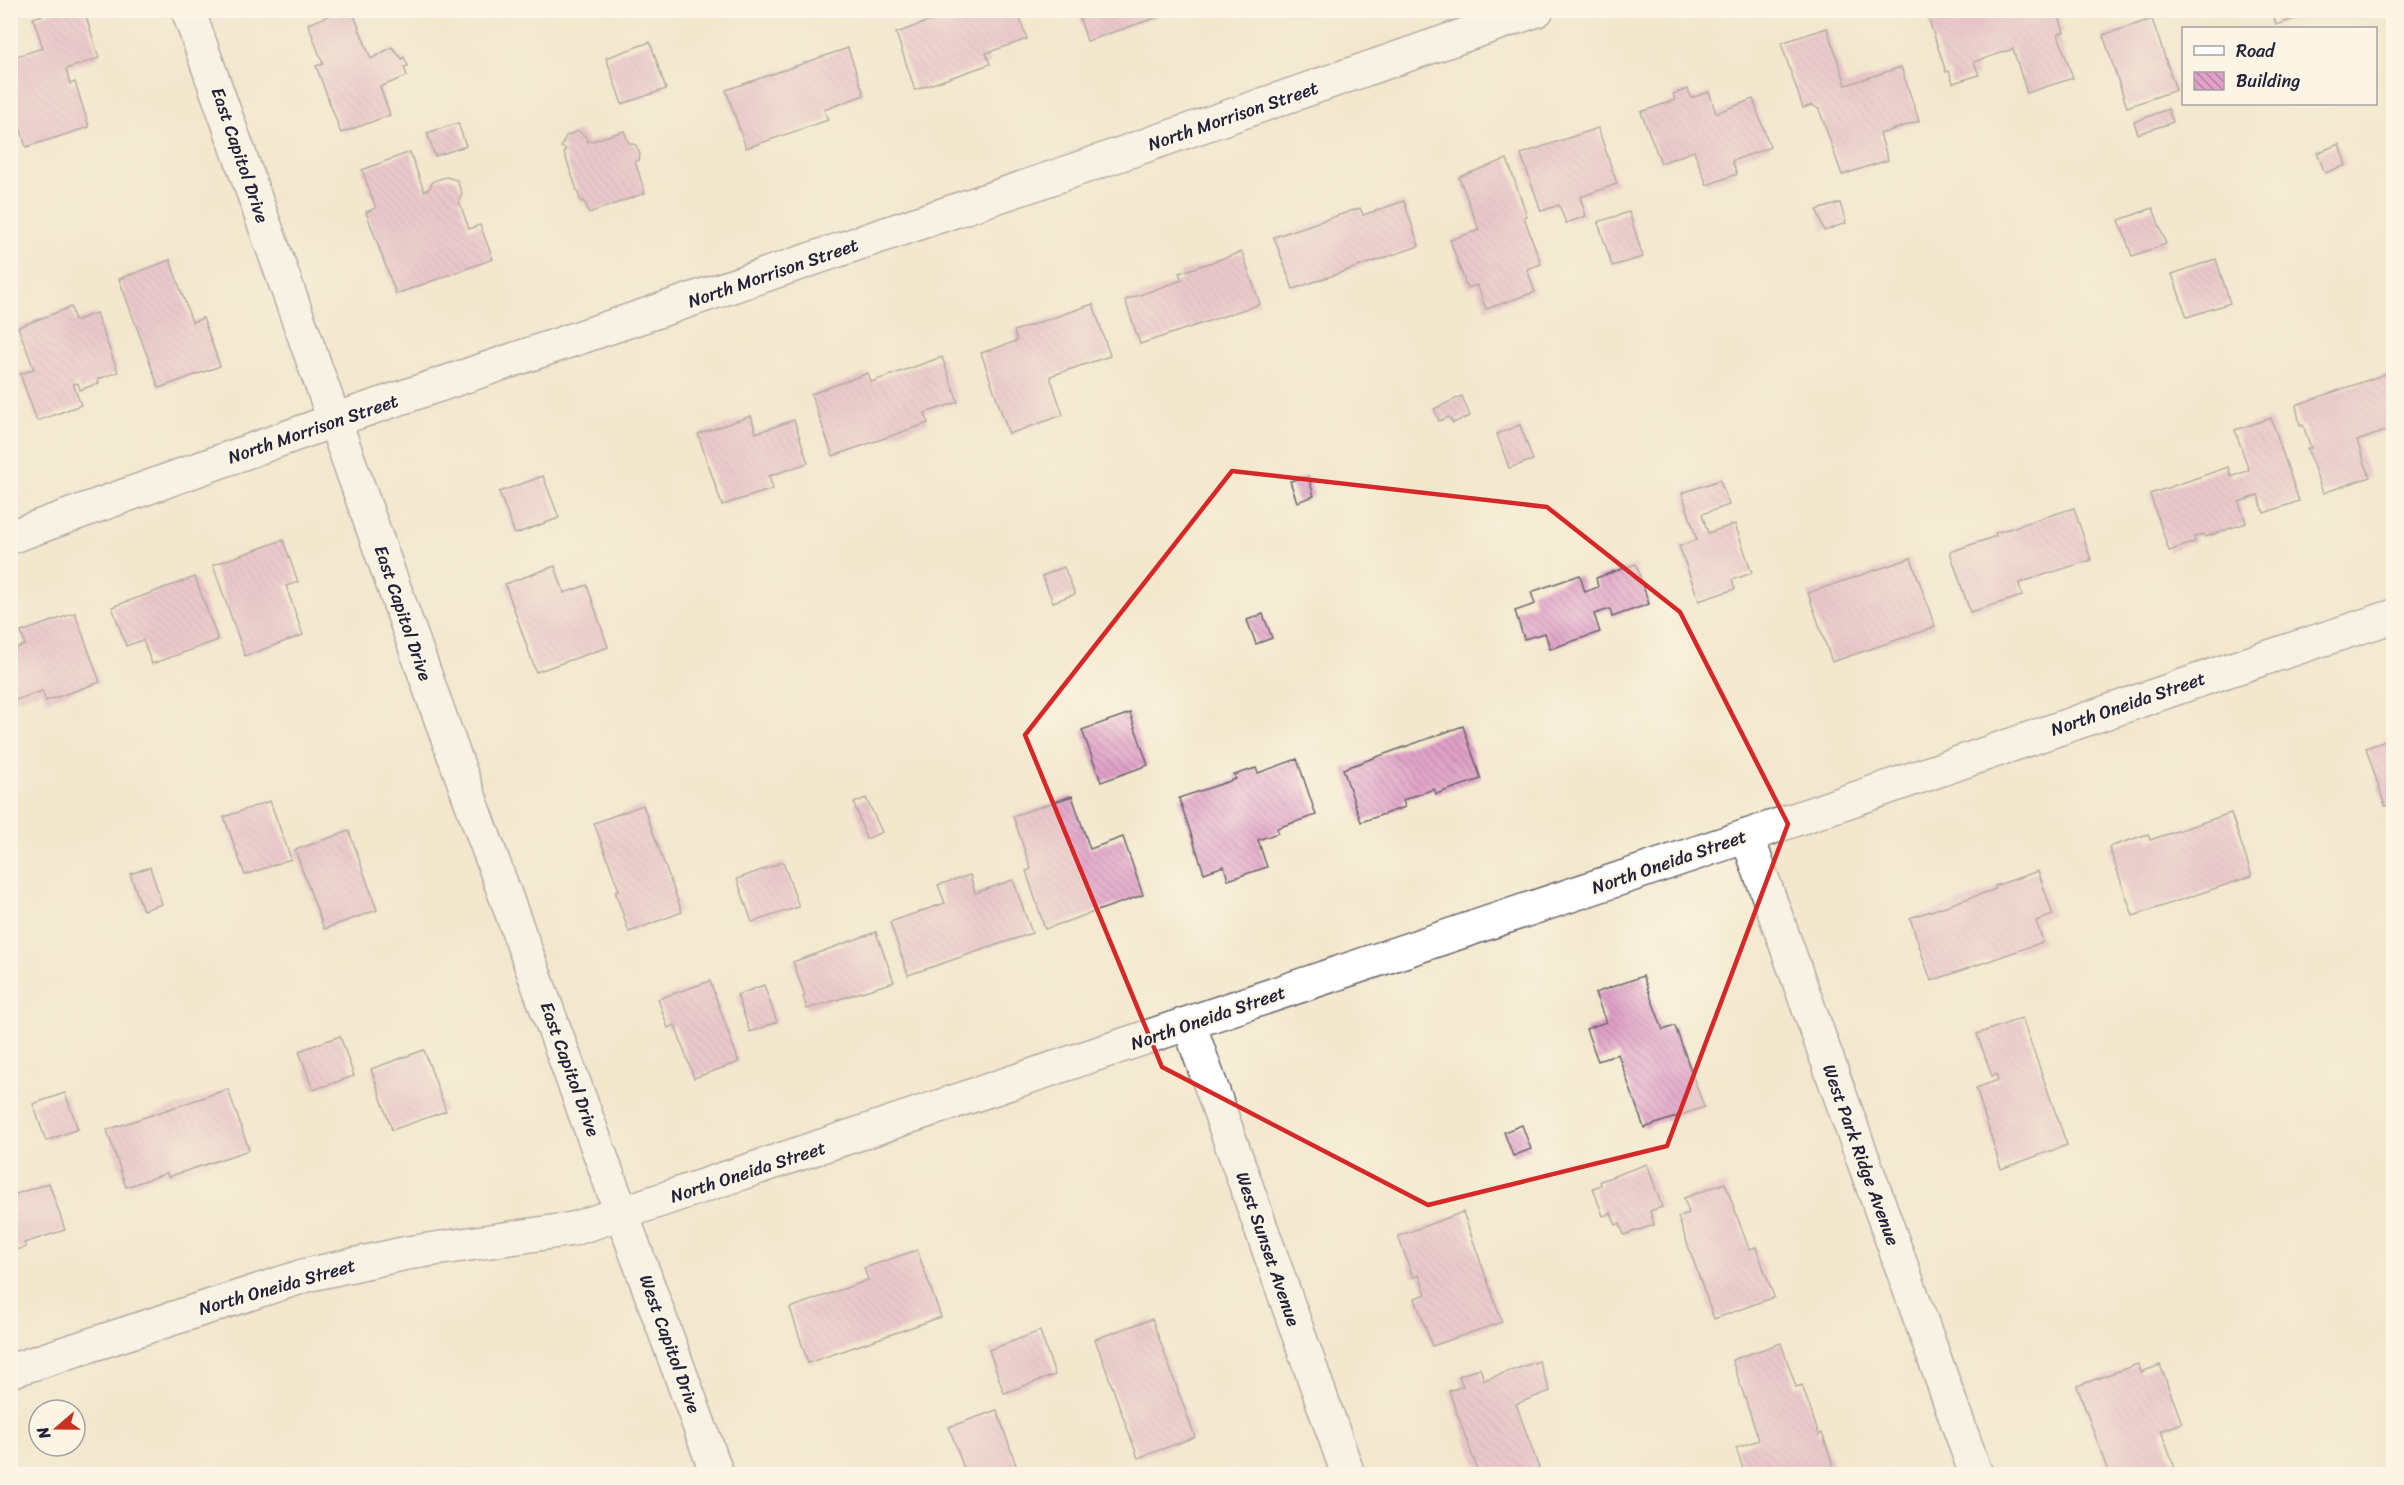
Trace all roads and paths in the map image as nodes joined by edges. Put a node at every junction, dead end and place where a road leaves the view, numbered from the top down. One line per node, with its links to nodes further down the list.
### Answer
1 (188, 10): 3 (street, East Capitol Drive)
2 (1536, 10): 3 (street, North Morrison Street)
3 (335, 420): 4 (street, North Morrison Street); 8 (street, East Capitol Drive)
4 (10, 537)
5 (2394, 616): 6 (street, North Oneida Street)
6 (1747, 836): 7 (street, North Oneida Street); 12 (street, West Park Ridge Avenue)
7 (1189, 1024): 8 (street, North Oneida Street); 11 (street, West Sunset Avenue)
8 (622, 1213): 9 (street, North Oneida Street); 10 (street, West Capitol Drive)
9 (10, 1371)
10 (717, 1474)
11 (1348, 1474)
12 (1976, 1474)

